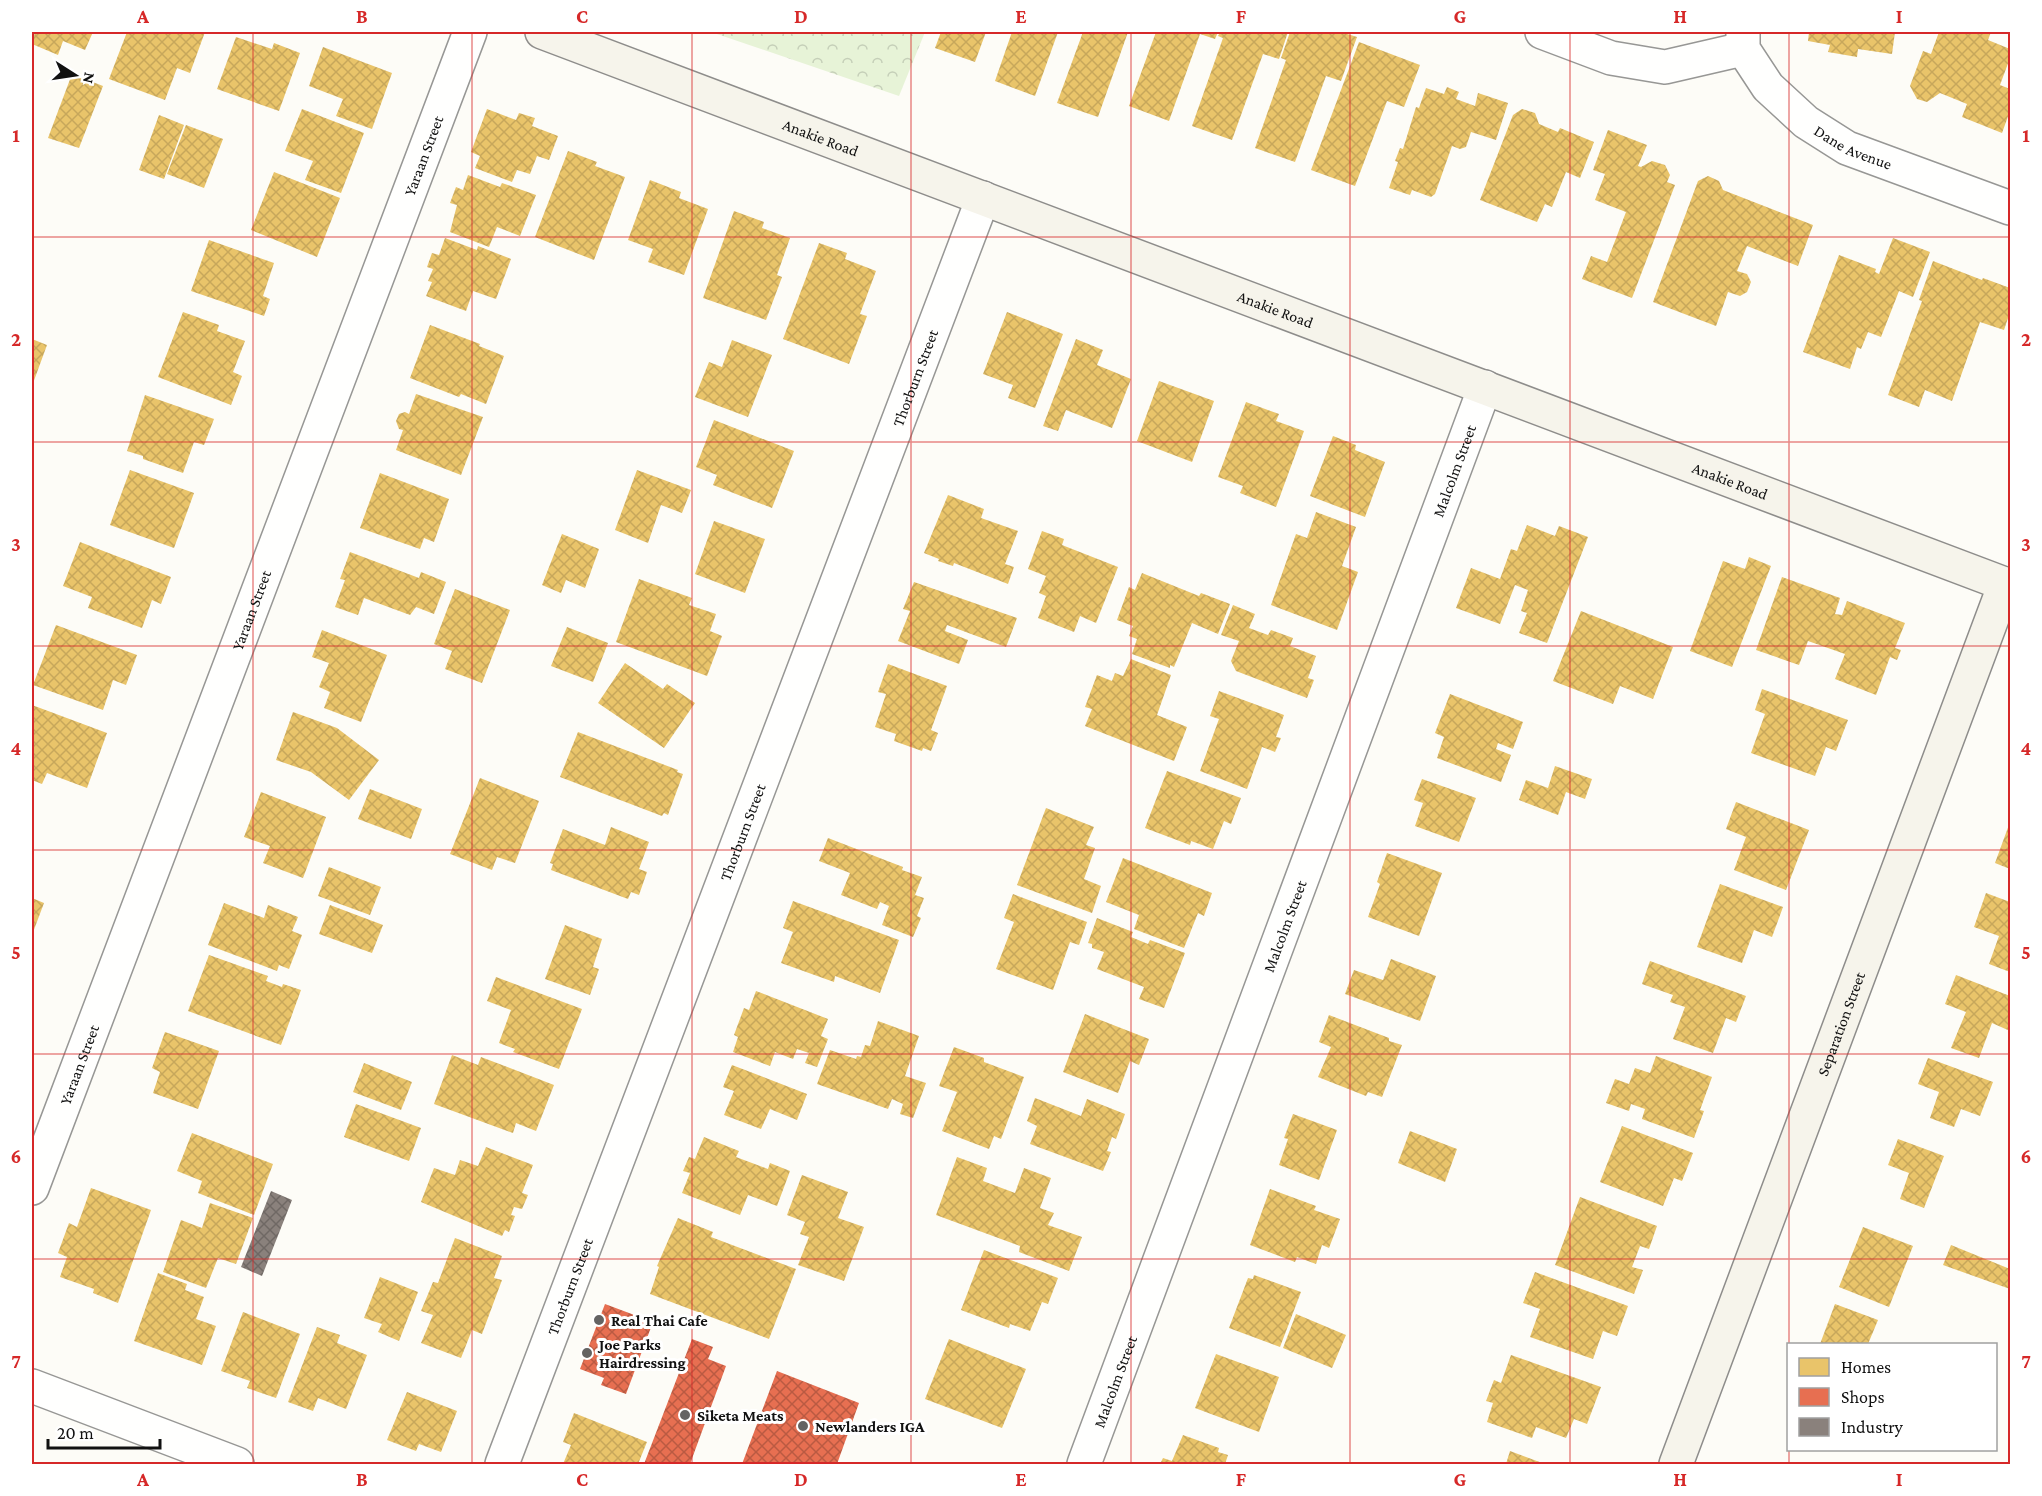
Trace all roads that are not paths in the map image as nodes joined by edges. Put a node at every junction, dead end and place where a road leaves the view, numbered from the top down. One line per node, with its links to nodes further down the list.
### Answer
1 (470, 32): 9 (street, Yaraan Street)
2 (542, 32): 5 (main road, Anakie Road)
3 (1542, 32): 4 (street)
4 (1743, 40): 6 (street, Dane Avenue)
5 (983, 198): 7 (main road, Anakie Road); 12 (street, Thorburn Street)
6 (2010, 208)
7 (1485, 387): 8 (main road, Anakie Road); 13 (street, Malcolm Street)
8 (2008, 585): 14 (main road, Separation Street)
9 (32, 1188)
10 (32, 1386): 11 (street)
11 (237, 1464)
12 (502, 1464)
13 (1084, 1464)
14 (1676, 1464)

